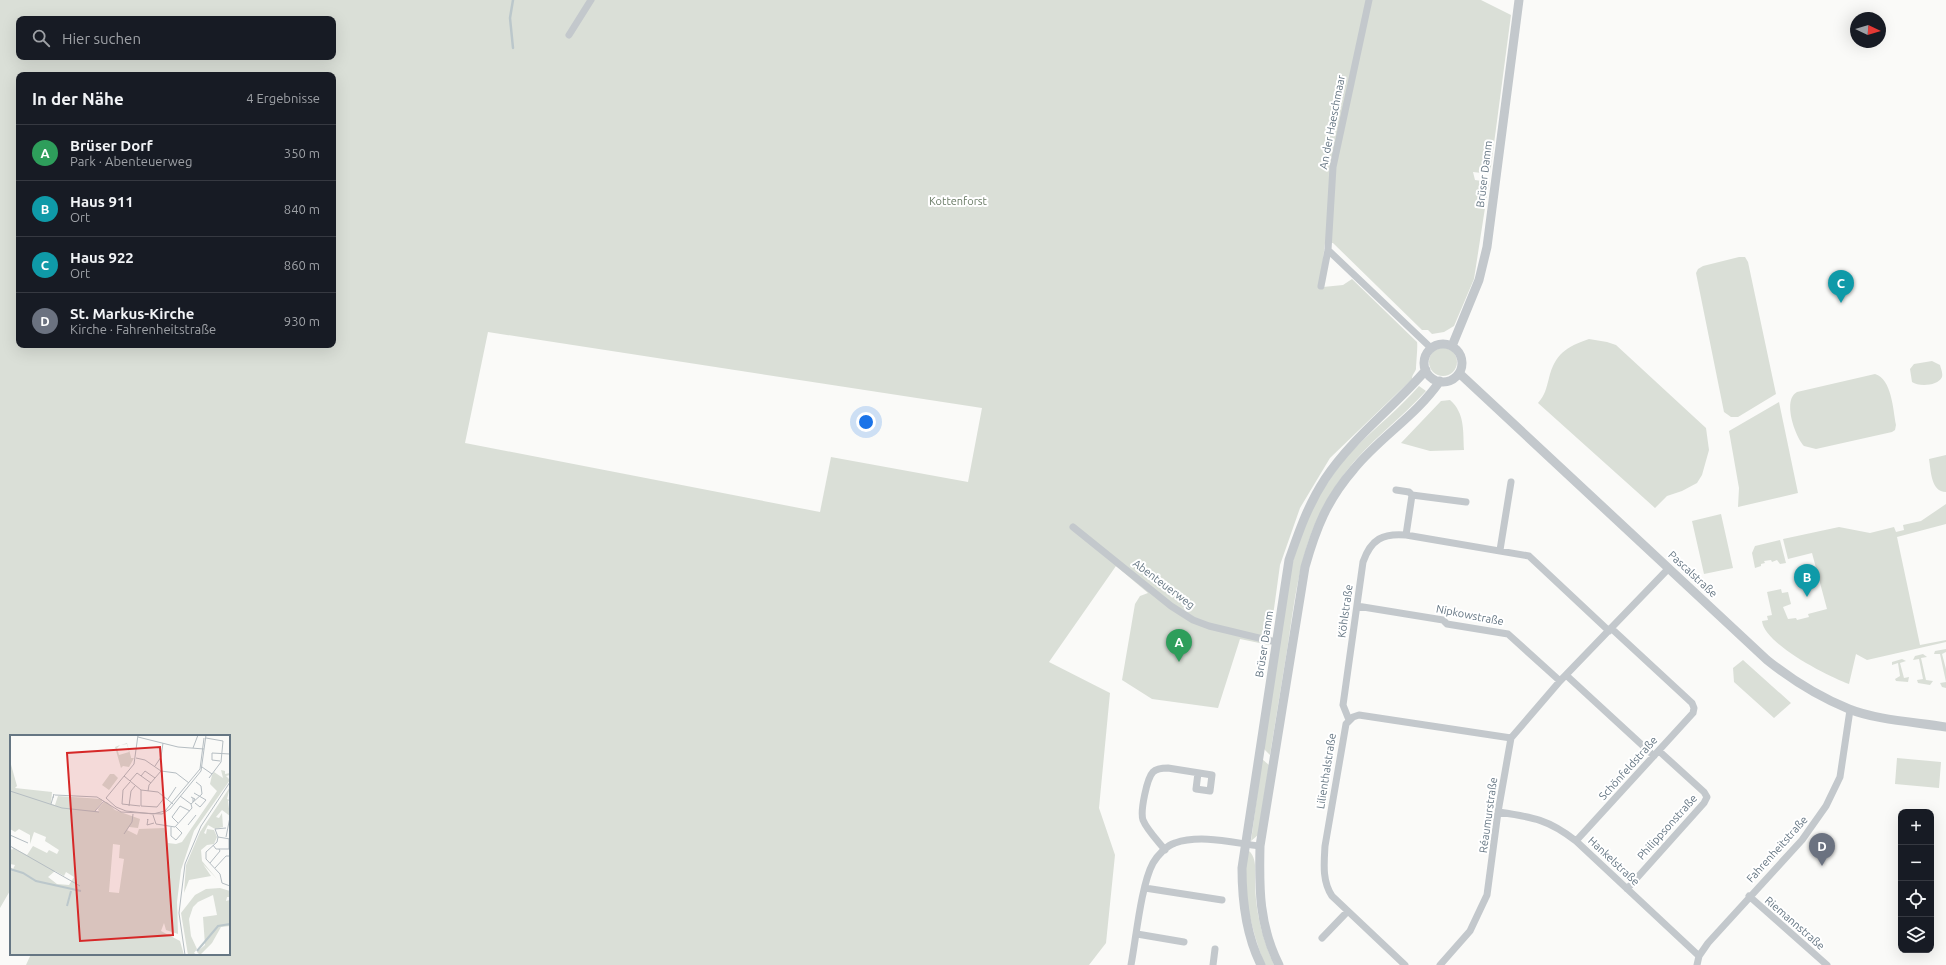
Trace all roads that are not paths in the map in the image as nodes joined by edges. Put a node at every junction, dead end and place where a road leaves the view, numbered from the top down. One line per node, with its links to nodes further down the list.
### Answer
1 (591, 0): 4 (street)
2 (1369, 0): 5 (street, An der Haeschmaar)
3 (1519, 0): 7 (street, Brüser Damm)
4 (569, 35)
5 (1328, 250): 6 (street, An der Haeschmaar); 8 (street)
6 (1321, 286)
7 (1452, 346): 8 (street); 10 (street)
8 (1432, 348): 9 (street)
9 (1426, 370): 11 (street); 22 (street, Brüser Damm)
10 (1459, 373): 11 (street); 19 (street, Pascalstraße)
11 (1440, 381): 34 (street)
12 (1512, 482): 18 (street)
13 (1396, 490): 14 (street)
14 (1412, 495): 15 (street); 17 (street)
15 (1466, 502)
16 (1073, 527): 22 (street, Abenteuerweg)
17 (1406, 535): 18 (street, Köhlstraße); 20 (street, Köhlstraße)
18 (1500, 550): 21 (street, Köhlstraße)
19 (1669, 568): 21 (street); 25 (street, Pascalstraße)
20 (1357, 606): 24 (street, Nipkowstraße); 26 (street, Köhlstraße)
21 (1610, 630): 23 (street); 29 (street, Schönfeldstraße)
22 (1276, 642): 33 (street, Brüser Damm)
23 (1566, 675): 24 (street); 29 (street)
24 (1560, 681): 28 (street)
25 (1850, 710): 27 (street, Pascalstraße); 38 (street, Fahrenheitstraße)
26 (1349, 720): 28 (street); 40 (street, Lilienthalstraße)
27 (1946, 727)
28 (1511, 738): 31 (street, Réaumurstraße)
29 (1656, 754): 32 (street, Schönfeldstraße); 37 (street, Philippsonstraße)
30 (1198, 773): 35 (street)
31 (1498, 812): 32 (street, Hankelstraße); 51 (street, Réaumurstraße)
32 (1576, 841): 37 (street, Hankelstraße)
33 (1245, 844): 34 (street); 35 (street); 48 (street, Brüser Damm)
34 (1260, 846): 49 (street)
35 (1165, 850): 36 (street)
36 (1145, 888): 39 (street); 41 (street)
37 (1627, 889): 45 (street, Hankelstraße)
38 (1749, 896): 45 (street, Fahrenheitstraße); 53 (street, Riemannstraße)
39 (1222, 900)
40 (1347, 912): 42 (street); 50 (street, Lilienthalstraße)
41 (1137, 934): 43 (street); 46 (street)
42 (1322, 938)
43 (1184, 942)
44 (1214, 949): 47 (street)
45 (1699, 956): 52 (street, Fahrenheitstraße)
46 (1132, 965)
47 (1213, 965)
48 (1261, 965)
49 (1279, 965)
50 (1405, 965)
51 (1440, 965)
52 (1697, 965)
53 (1828, 965)

